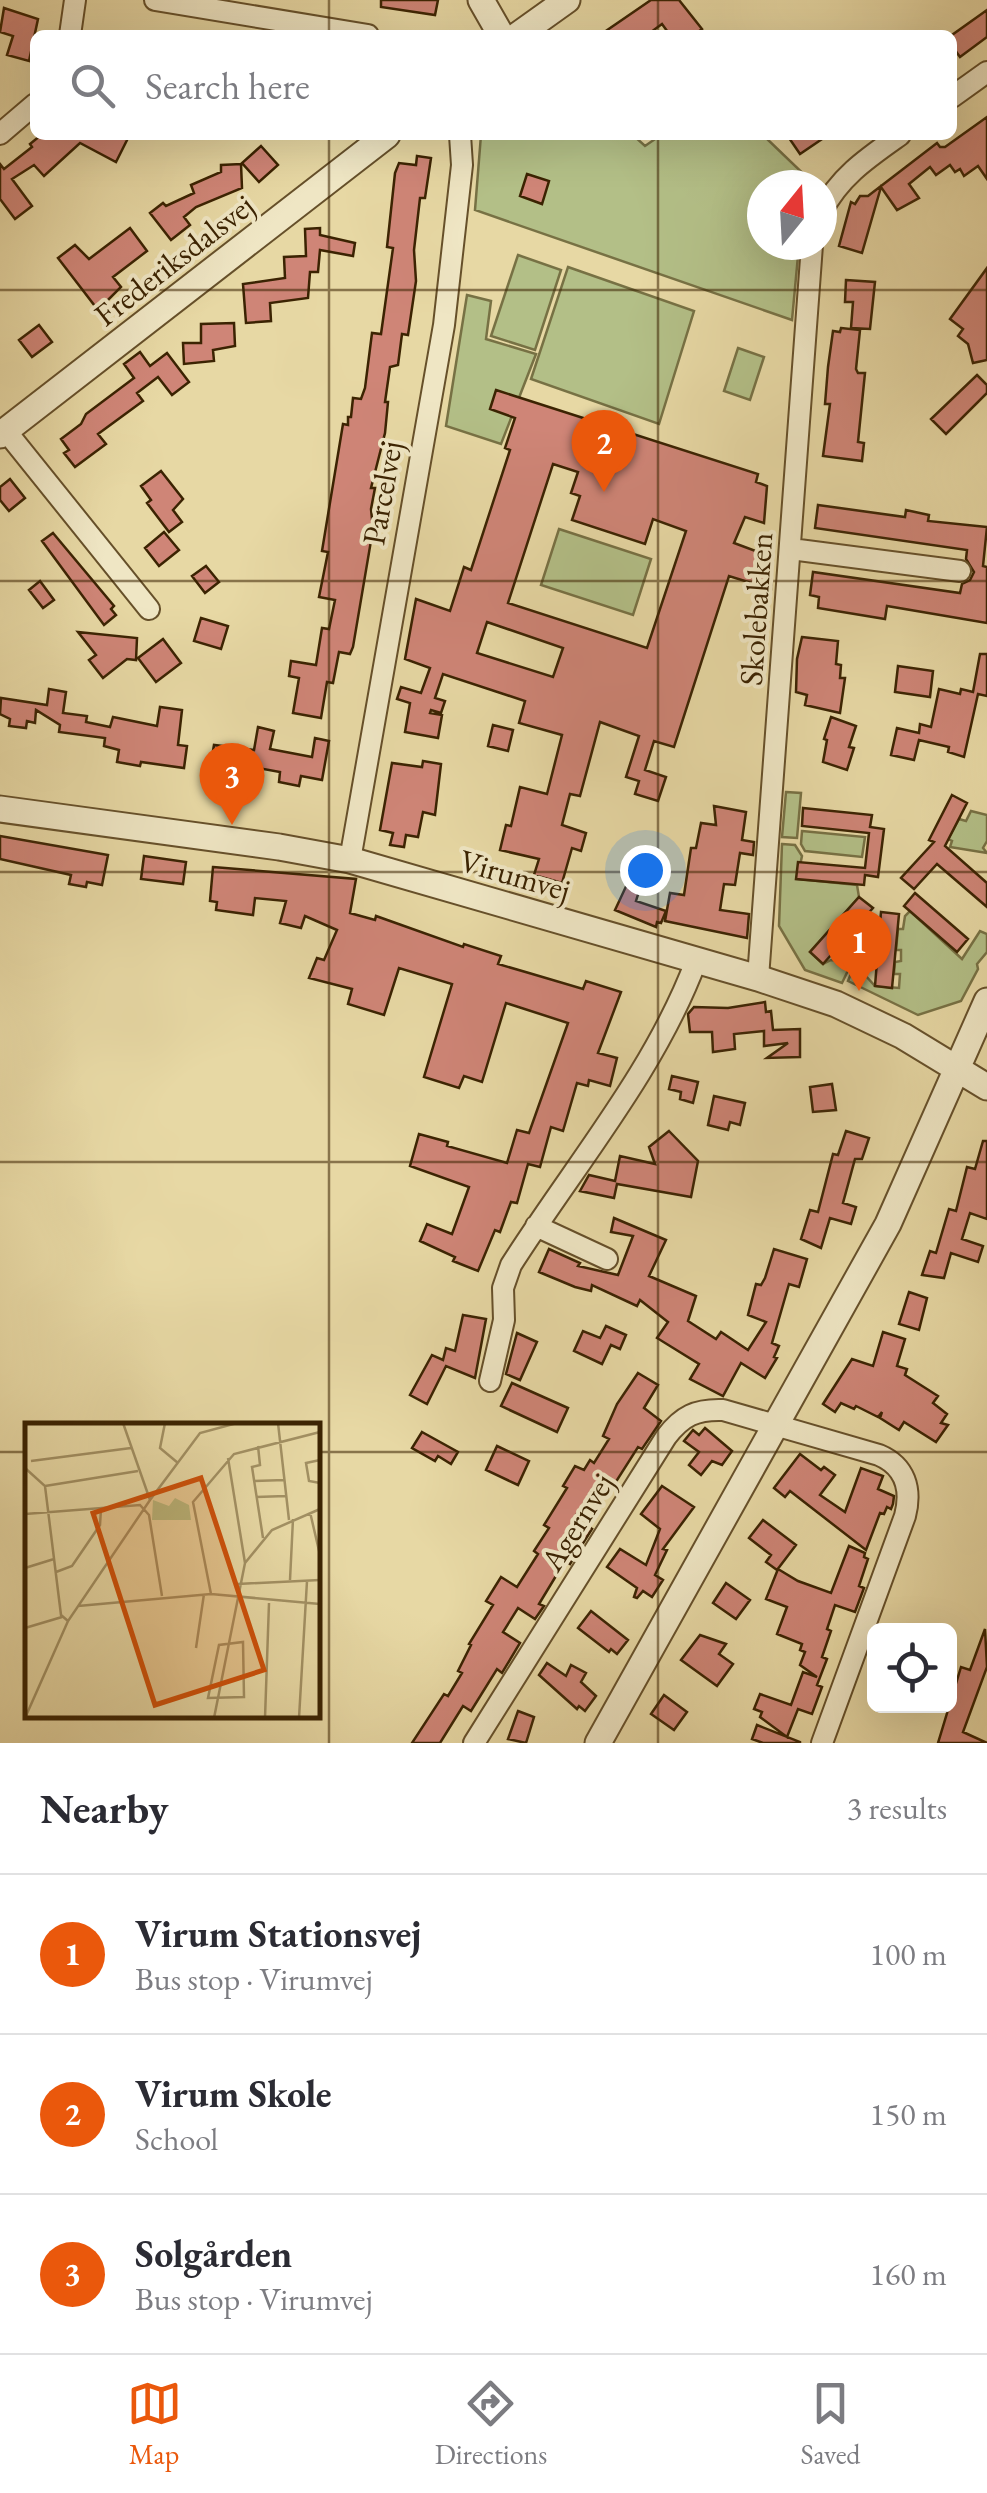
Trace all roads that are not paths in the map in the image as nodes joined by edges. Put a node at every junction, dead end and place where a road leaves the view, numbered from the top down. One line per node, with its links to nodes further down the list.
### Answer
1 (75, 0): 5 (street)
2 (155, 0): 6 (street)
3 (482, 0): 7 (street)
4 (567, 0): 8 (street)
5 (71, 30)
6 (338, 30)
7 (498, 30)
8 (525, 30)
9 (987, 72): 10 (street)
10 (957, 93)
11 (30, 108): 12 (street)
12 (0, 134)
13 (381, 140): 18 (street, Frederiksdalsvej)
14 (460, 140): 23 (street, Parcelvej)
15 (893, 140): 16 (street)
16 (837, 187)
17 (811, 260): 19 (street, Skolebakken)
18 (3, 433): 21 (street)
19 (791, 549): 20 (street); 25 (street, Skolebakken)
20 (960, 572)
21 (149, 609)
22 (0, 809): 23 (street, Virumvej)
23 (350, 860): 24 (street, Virumvej)
24 (696, 960): 25 (street, Virumvej); 29 (street)
25 (758, 978): 27 (street, Virumvej)
26 (987, 1002): 27 (street)
27 (957, 1068): 28 (street, Virumvej); 32 (street)
28 (987, 1087)
29 (536, 1226): 30 (street); 31 (street)
30 (608, 1259)
31 (490, 1381)
32 (777, 1426): 33 (street, Agernvej); 34 (street); 35 (street, Agernvej)
33 (474, 1743)
34 (598, 1743)
35 (822, 1743)

